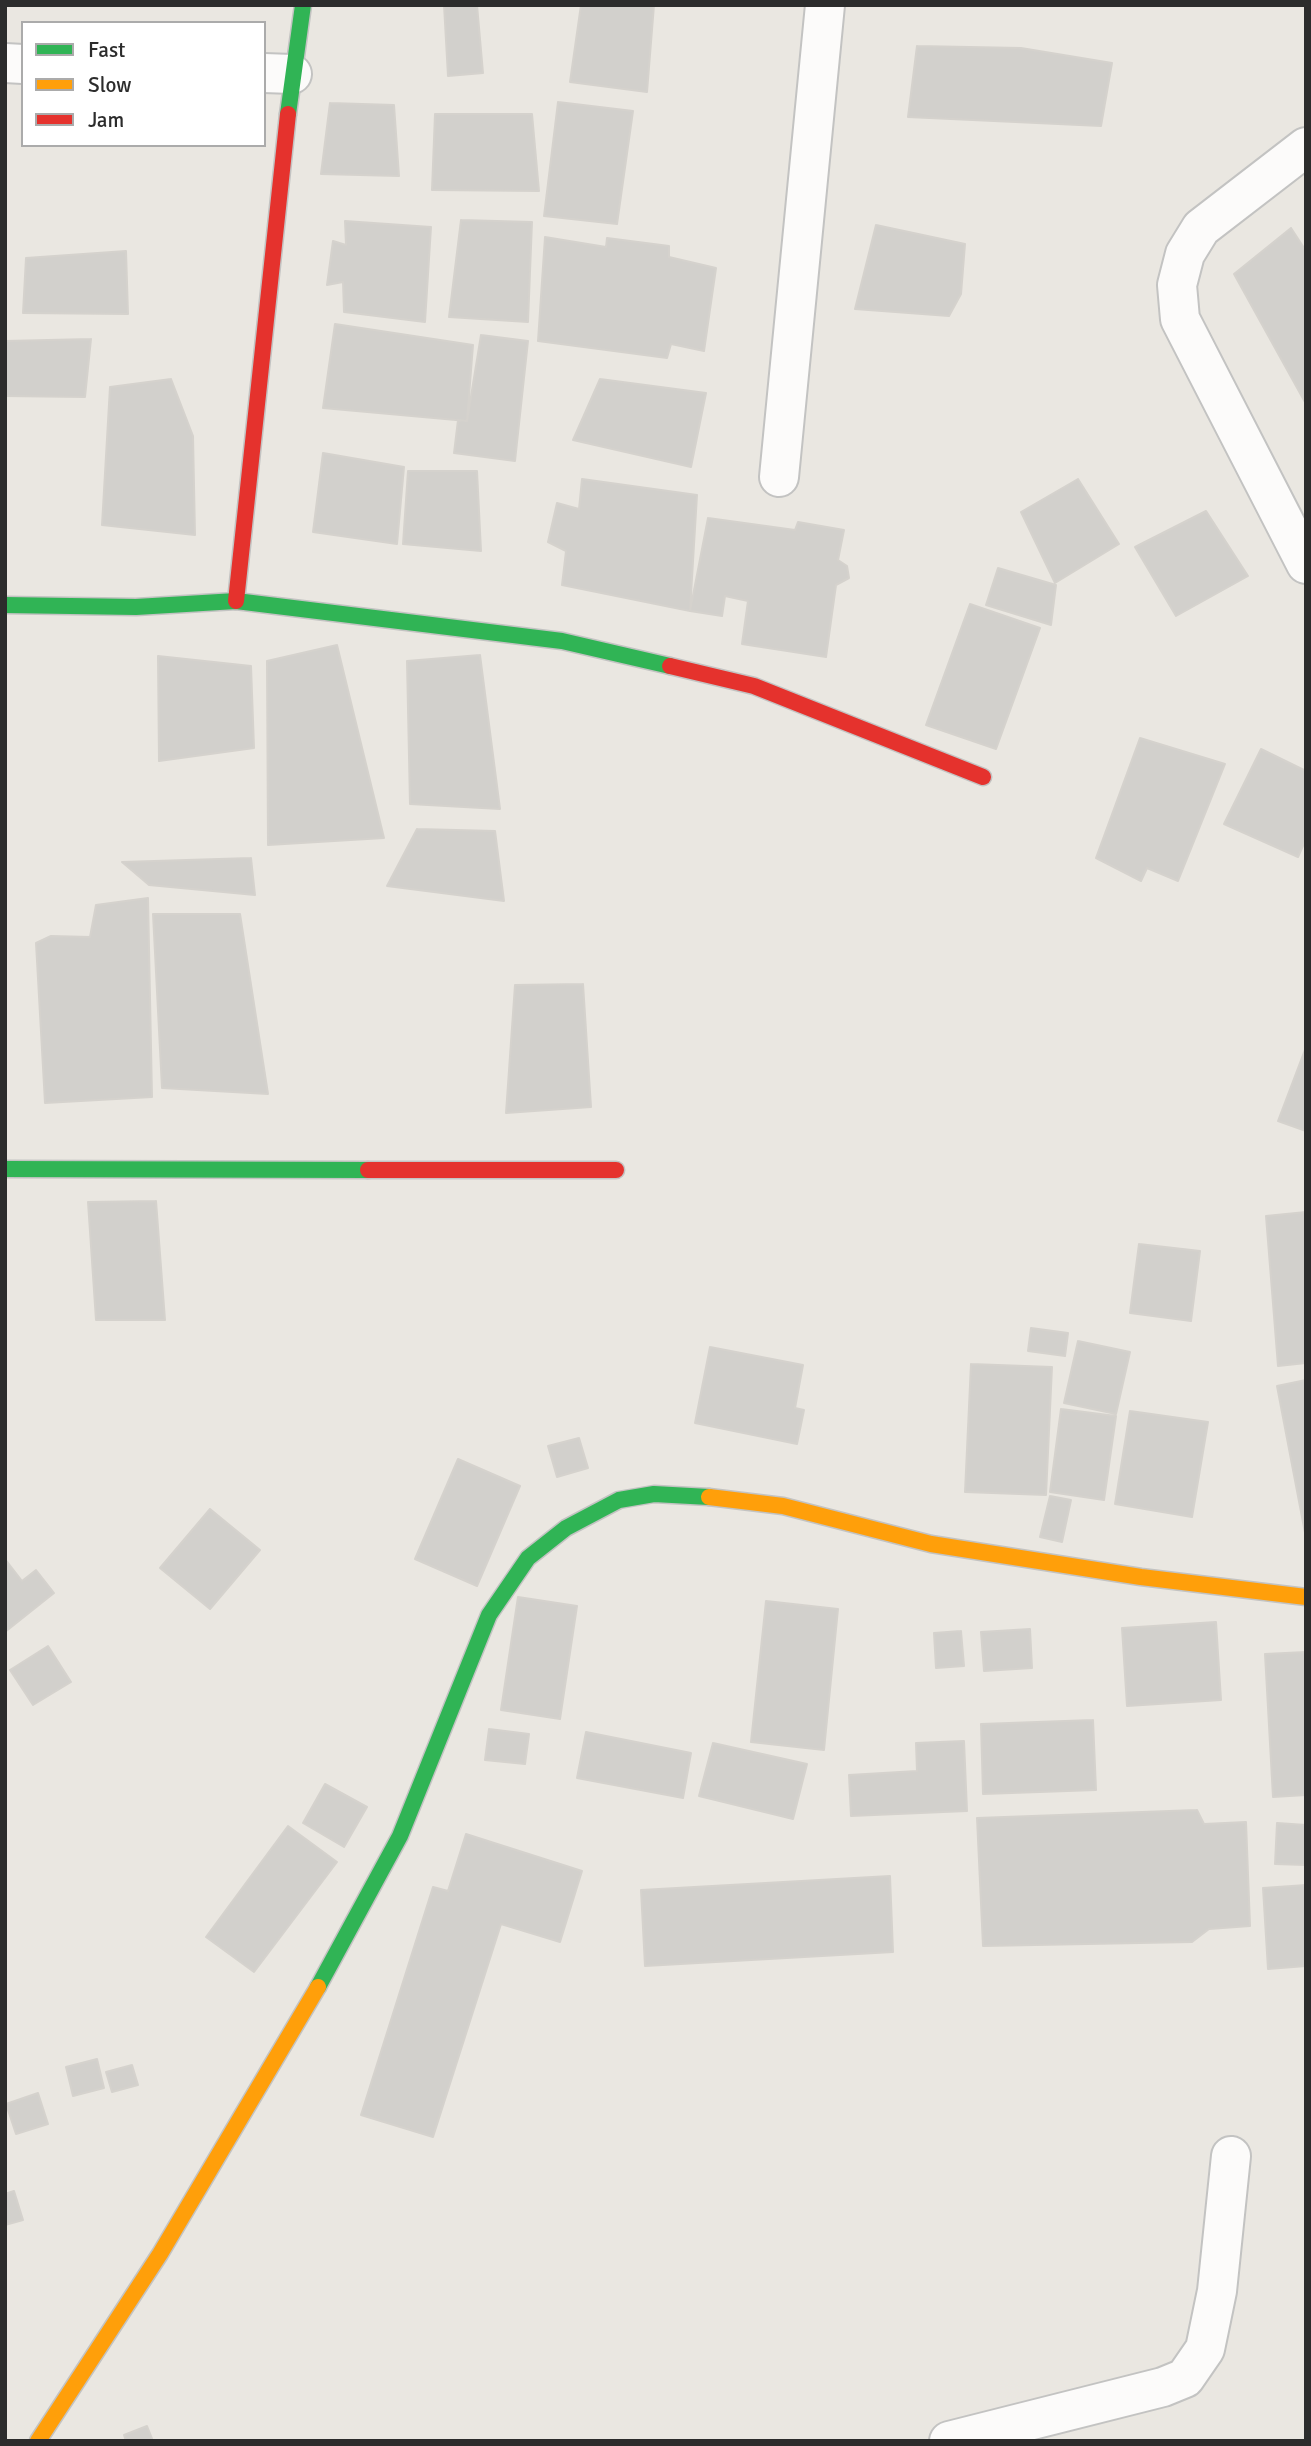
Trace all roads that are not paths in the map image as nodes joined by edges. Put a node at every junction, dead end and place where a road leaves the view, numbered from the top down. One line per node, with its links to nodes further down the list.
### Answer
1 (303, 5): 3 (street)
2 (824, 5): 5 (street)
3 (278, 74): 7 (street)
4 (1306, 147): 6 (street)
5 (779, 478)
6 (1306, 564)
7 (236, 601): 8 (street); 9 (street)
8 (5, 605)
9 (983, 777)
10 (5, 1169): 11 (street)
11 (616, 1170)
12 (1306, 1597): 14 (street)
13 (1231, 2157): 15 (street)
14 (38, 2441)
15 (949, 2441)

